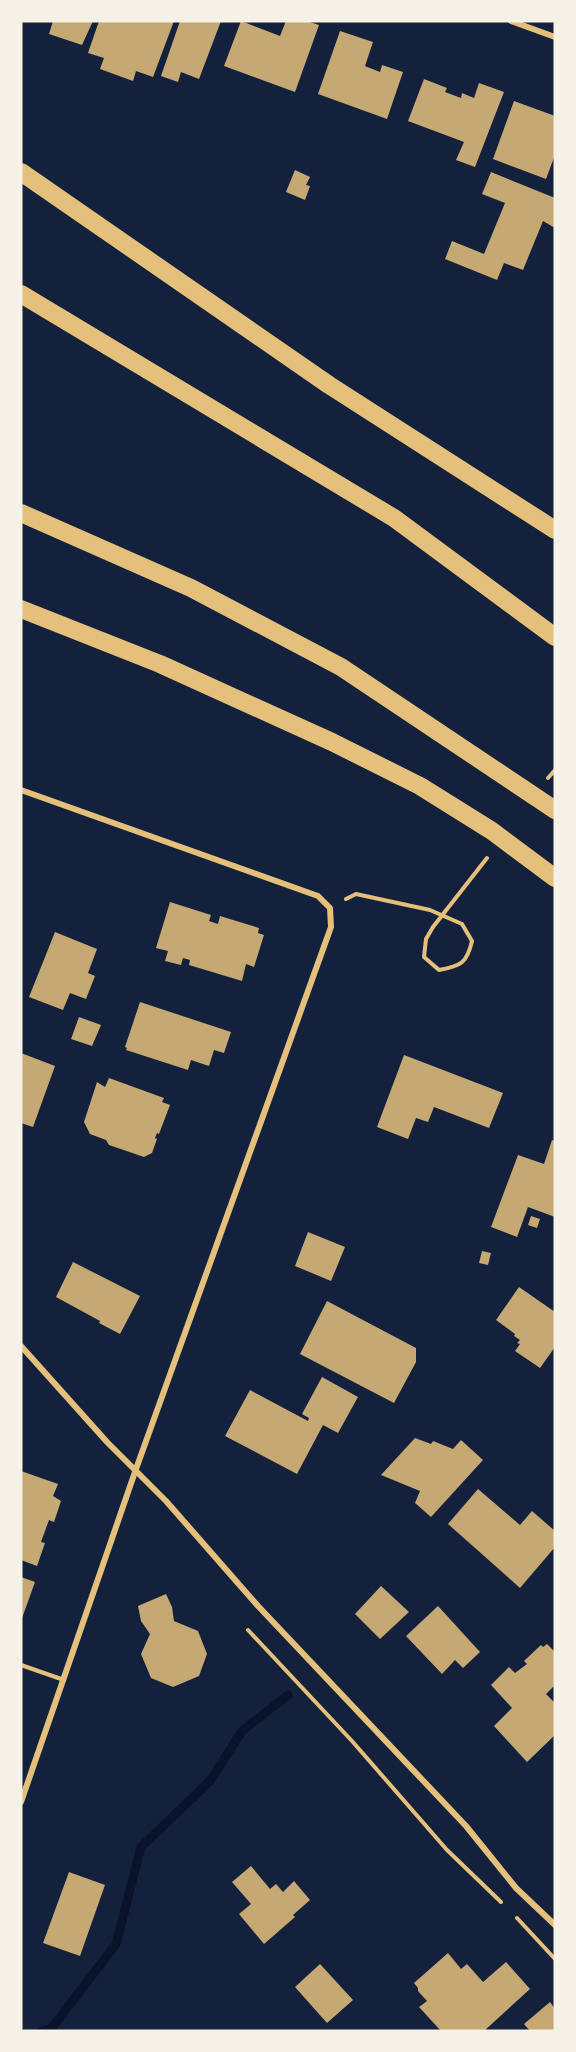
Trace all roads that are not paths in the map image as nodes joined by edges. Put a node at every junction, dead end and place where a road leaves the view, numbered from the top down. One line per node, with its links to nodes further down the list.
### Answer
1 (511, 21): 2 (street)
2 (555, 38)
3 (21, 172): 6 (highway)
4 (21, 294): 8 (highway)
5 (21, 513): 10 (highway)
6 (555, 530)
7 (21, 609): 11 (highway)
8 (555, 637)
9 (21, 790): 13 (street)
10 (555, 810)
11 (555, 878)
12 (21, 1346): 13 (street)
13 (136, 1469): 15 (street); 17 (street)
14 (21, 1665): 15 (lane)
15 (64, 1680): 16 (street)
16 (21, 1802)
17 (555, 1925)

